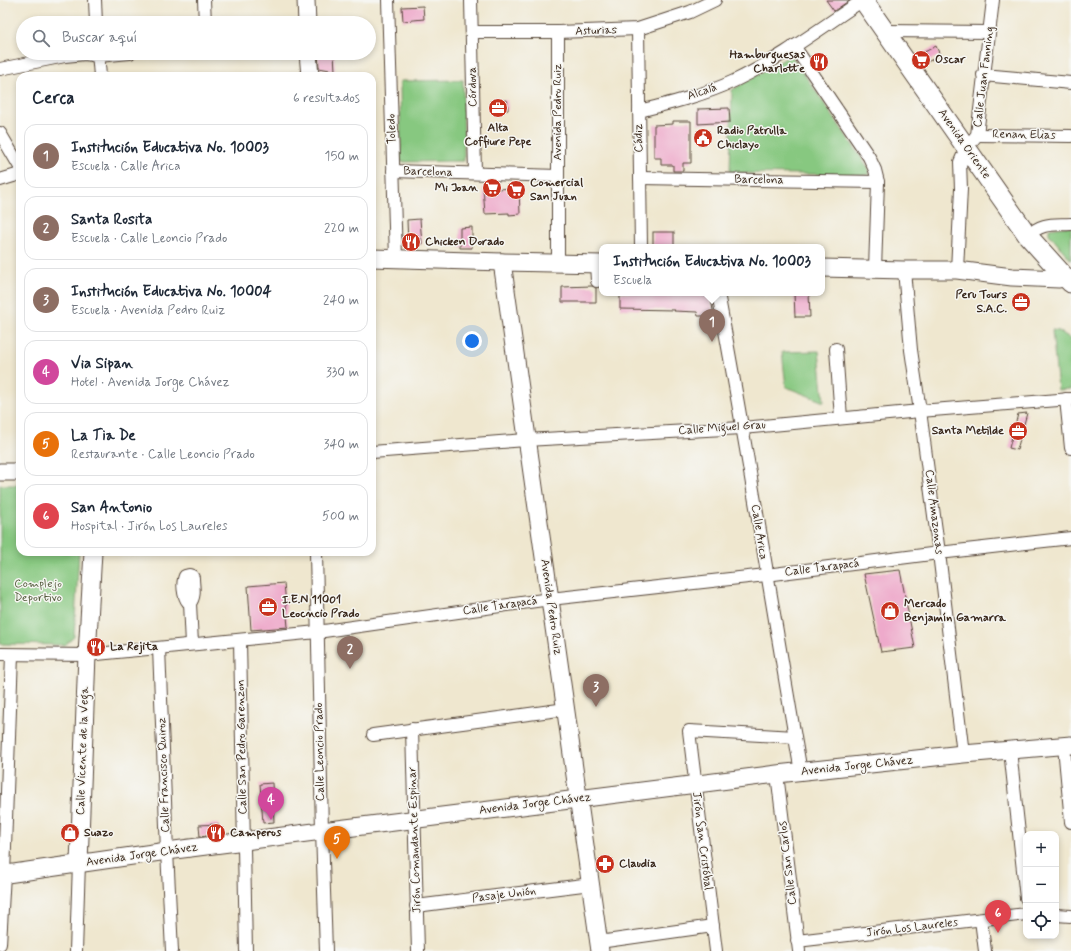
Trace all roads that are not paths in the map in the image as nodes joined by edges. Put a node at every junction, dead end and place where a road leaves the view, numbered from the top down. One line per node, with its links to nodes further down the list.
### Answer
1 (95, 0): 9 (street)
2 (204, 0): 10 (street)
3 (306, 0): 11 (street)
4 (388, 0): 31 (street, Toledo)
5 (471, 0): 14 (street, Córdova)
6 (715, 0): 12 (street, Asturias)
7 (863, 0): 13 (main road, Avenida Oriente); 17 (street, Alcalá)
8 (993, 0): 16 (street, Calle Juan Fanning)
9 (96, 16)
10 (205, 16)
11 (307, 16)
12 (638, 29): 15 (street, Asturias); 26 (street, Cádiz)
13 (885, 31): 16 (street); 29 (main road, Avenida Oriente)
14 (472, 32): 15 (street, Asturias); 32 (street, Córdova)
15 (558, 32): 34 (street, Avenida Pedro Ruiz)
16 (989, 32): 24 (street, Calle Juan Fanning)
17 (794, 46): 26 (street, Alcalá); 37 (street)
18 (45, 60): 21 (street)
19 (99, 60): 22 (street)
20 (309, 60): 23 (street)
21 (0, 69)
22 (100, 72)
23 (310, 72)
24 (983, 75): 25 (street); 29 (street, Calle Juan Fanning)
25 (1071, 83)
26 (639, 111): 35 (street, Cádiz)
27 (0, 133): 30 (street)
28 (1071, 136): 29 (street, Renan Elias)
29 (971, 141): 39 (main road, Avenida Oriente); 49 (street, Calle Juan Fanning)
30 (16, 160)
31 (393, 171): 32 (street, Barcelona); 42 (street, Toledo)
32 (475, 173): 34 (street, Barcelona)
33 (16, 175): 36 (street)
34 (558, 176): 44 (street, Avenida Pedro Ruiz)
35 (640, 178): 37 (street, Barcelona); 40 (street, Cádiz)
36 (0, 180)
37 (878, 182): 47 (street)
38 (1071, 224): 39 (street)
39 (1028, 236): 50 (main road, Avenida Oriente)
40 (641, 244)
41 (376, 258): 42 (street)
42 (396, 259): 43 (street)
43 (502, 262): 44 (street); 58 (street, Avenida Pedro Ruiz)
44 (558, 263): 45 (street)
45 (599, 264): 51 (street)
46 (825, 268): 47 (street)
47 (875, 269): 48 (street)
48 (904, 270): 49 (street); 55 (street, Calle Amazonas)
49 (957, 270): 50 (street)
50 (1069, 278)
51 (596, 281)
52 (719, 296): 57 (street, Calle Arica)
53 (836, 349): 56 (street)
54 (1068, 399): 55 (street, Calle Miguel Grau); 59 (street)
55 (920, 410): 56 (street, Calle Miguel Grau); 64 (street, Calle Amazonas)
56 (841, 418): 57 (street, Calle Miguel Grau)
57 (742, 428): 58 (street, Calle Miguel Grau); 67 (street, Calle Arica)
58 (526, 440): 60 (street, Calle Miguel Grau); 68 (street, Avenida Pedro Ruiz)
59 (1071, 448)
60 (376, 452)
61 (0, 472): 62 (street)
62 (16, 472)
63 (1071, 538): 64 (street, Calle Tarapacá)
64 (939, 553): 67 (street, Calle Tarapacá); 82 (street, Calle Amazonas)
65 (93, 556): 75 (street, Calle Vicente de la Vega)
66 (316, 556): 70 (street, Calle Leoncio Prado)
67 (766, 575): 68 (street, Calle Tarapacá); 79 (street, Calle Arica)
68 (550, 600): 70 (street, Calle Tarapacá); 76 (street, Avenida Pedro Ruiz)
69 (190, 603): 72 (street)
70 (317, 632): 71 (street, Calle Tarapacá); 89 (street, Calle Leoncio Prado)
71 (240, 640): 72 (street, Calle Tarapacá); 90 (street, Calle San Pedro Garenzon)
72 (192, 644): 73 (street, Calle Tarapacá)
73 (159, 648): 75 (street, Calle Tarapacá); 91 (street, Calle Francisco Quiroz)
74 (6, 654): 75 (street, Calle Tarapacá); 94 (street)
75 (86, 655): 92 (street, Calle Vicente de la Vega)
76 (566, 709): 77 (street); 86 (street, Avenida Pedro Ruiz)
77 (412, 729): 78 (street); 87 (street, Jirón Comandante Espinar)
78 (373, 735)
79 (794, 737): 83 (street, Calle Arica); 85 (street, Jirón San Cristóbal)
80 (1067, 745): 81 (street, Avenida Jorge Chávez); 88 (street)
81 (1010, 750): 82 (street, Avenida Jorge Chávez); 93 (street)
82 (963, 754): 83 (street, Avenida Jorge Chávez)
83 (801, 772): 84 (street, Avenida Jorge Chávez)
84 (777, 774): 85 (street, Avenida Jorge Chávez); 103 (street, Calle San Carlos)
85 (695, 784): 86 (street, Avenida Jorge Chávez); 101 (street, Jirón San Cristóbal)
86 (579, 799): 87 (street, Avenida Jorge Chávez); 95 (street, Avenida Pedro Ruiz)
87 (414, 819): 89 (street, Avenida Jorge Chávez); 96 (street, Jirón Comandante Espinar)
88 (1071, 822)
89 (322, 831): 90 (street, Avenida Jorge Chávez); 108 (street, Calle Leoncio Prado)
90 (244, 841): 91 (street, Avenida Jorge Chávez); 107 (street, Calle San Pedro Garenzon)
91 (167, 851): 92 (street, Avenida Jorge Chávez); 106 (street, Calle Francisco Quiroz)
92 (79, 864): 94 (street, Avenida Jorge Chávez); 105 (street, Calle Vicente de la Vega)
93 (1023, 870)
94 (2, 875): 102 (street)
95 (591, 884): 96 (street, Pasaje Unión); 104 (street, Avenida Pedro Ruiz)
96 (416, 906): 109 (street, Jirón Comandante Espinar)
97 (1023, 914): 100 (street, Jirón Los Laureles)
98 (1059, 915): 99 (street)
99 (1071, 916)
100 (981, 920): 103 (street, Jirón Los Laureles); 111 (street)
101 (713, 926): 104 (street); 110 (street, Jirón San Cristóbal)
102 (0, 944)
103 (798, 946)
104 (600, 947)
105 (76, 951)
106 (172, 951)
107 (246, 951)
108 (326, 951)
109 (418, 951)
110 (716, 951)
111 (985, 951)

